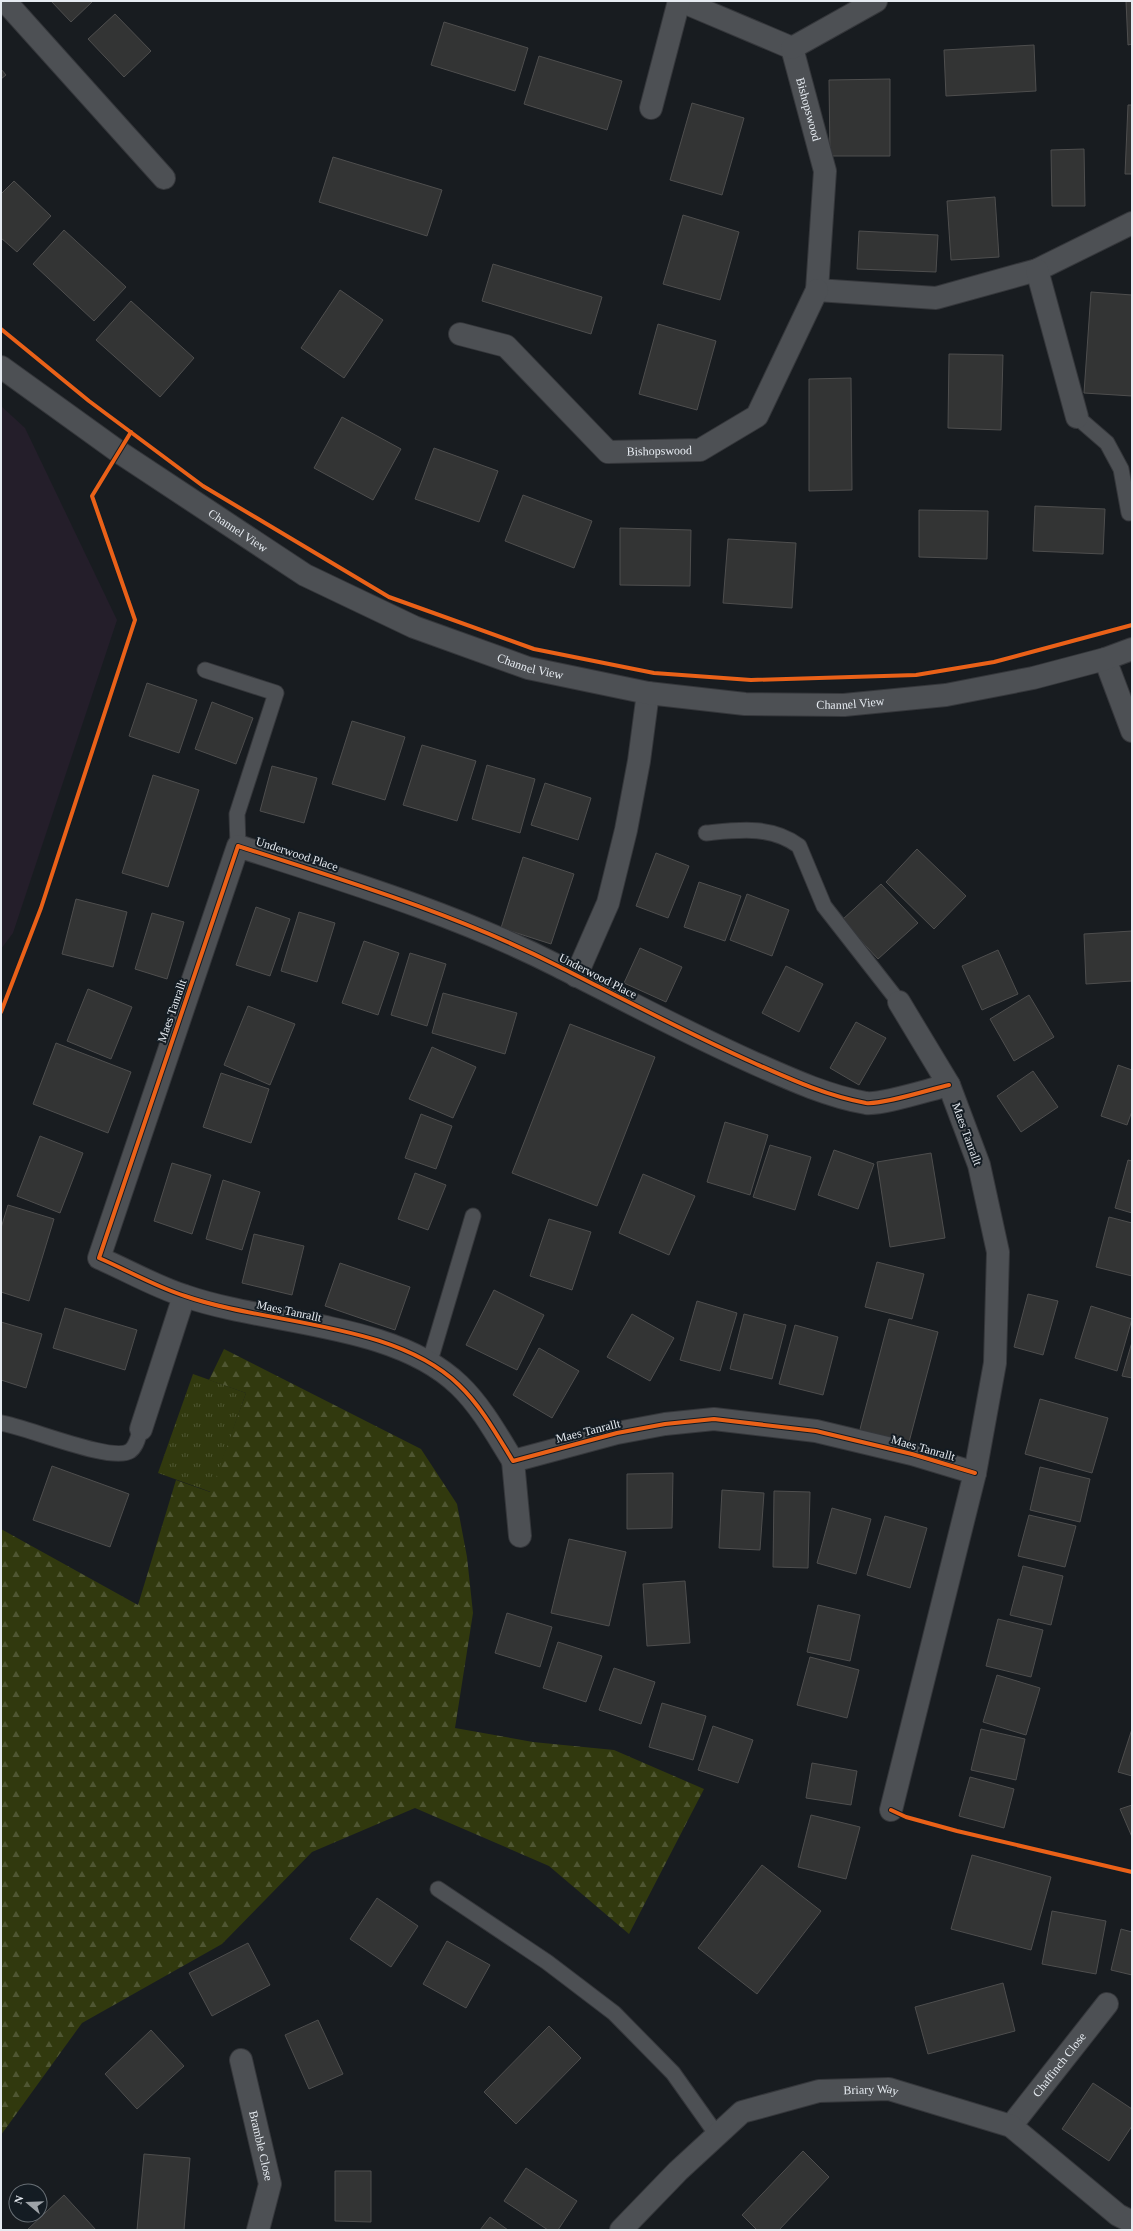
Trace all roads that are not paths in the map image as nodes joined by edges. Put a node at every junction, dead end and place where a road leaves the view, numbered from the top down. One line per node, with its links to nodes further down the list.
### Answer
1 (5, 1): 6 (street)
2 (680, 1): 4 (street); 5 (street)
3 (876, 1): 4 (street)
4 (792, 48): 9 (street, Bishopswood)
5 (650, 108)
6 (164, 178)
7 (1132, 223): 8 (street)
8 (1036, 270): 9 (street); 12 (street)
9 (817, 290): 10 (street, Bishopswood)
10 (460, 334)
11 (1, 367): 17 (street, Channel View)
12 (1077, 417): 13 (lane)
13 (1129, 513)
14 (1132, 649): 15 (street, Channel View)
15 (1105, 659): 17 (street, Channel View); 18 (street)
16 (205, 670): 20 (lane)
17 (648, 693): 21 (street)
18 (1132, 731)
19 (706, 833): 22 (lane)
20 (238, 846): 21 (street, Underwood Place); 25 (street, Maes Tanrallt)
21 (576, 976): 23 (street, Underwood Place)
22 (899, 1002): 23 (street, Maes Tanrallt)
23 (949, 1085): 30 (street, Maes Tanrallt)
24 (473, 1216): 26 (lane)
25 (184, 1296): 26 (street, Maes Tanrallt); 28 (street)
26 (429, 1364): 29 (street, Maes Tanrallt)
27 (1, 1423): 28 (lane)
28 (141, 1429)
29 (513, 1461): 30 (street, Maes Tanrallt); 31 (street)
30 (975, 1473): 32 (street)
31 (520, 1536)
32 (891, 1810)
33 (438, 1889): 37 (lane)
34 (1107, 2004): 36 (street, Chaffinch Close)
35 (241, 2060): 39 (street, Bramble Close)
36 (1011, 2126): 37 (street, Briary Way); 38 (street, Briary Way)
37 (717, 2135): 40 (street, Briary Way)
38 (1132, 2222)
39 (258, 2230)
40 (621, 2230)

